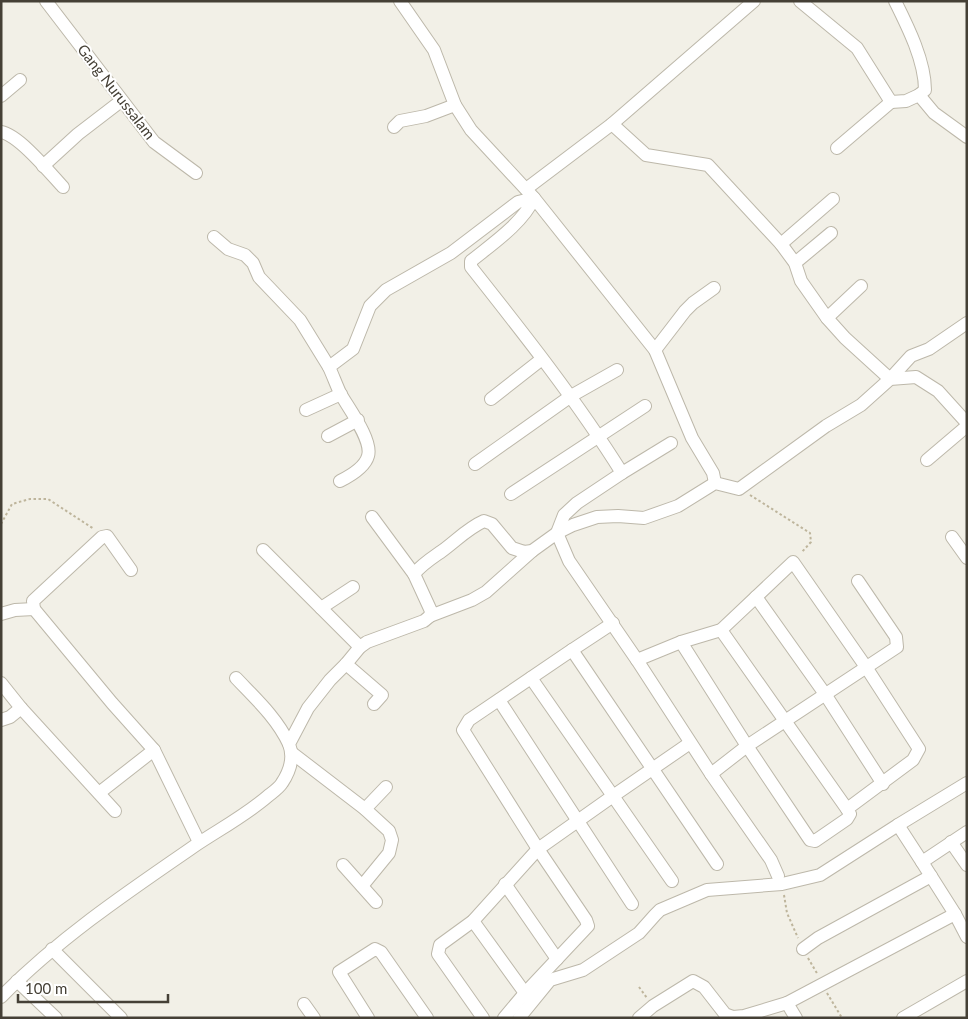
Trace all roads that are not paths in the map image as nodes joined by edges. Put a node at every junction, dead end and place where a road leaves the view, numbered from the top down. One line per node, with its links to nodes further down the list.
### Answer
1 (46, 1): 10 (street, Gang Nurussalam)
2 (400, 1): 12 (street)
3 (754, 1): 6 (street)
4 (800, 1): 11 (street)
5 (895, 1): 8 (street)
6 (740, 6): 13 (street)
7 (20, 80): 9 (street)
8 (919, 95): 11 (street); 16 (street)
9 (1, 96)
10 (121, 101): 18 (street); 19 (street, Gang Nurussalam)
11 (891, 102): 17 (street)
12 (455, 106): 14 (street); 21 (street)
13 (612, 124): 21 (street); 25 (street)
14 (394, 127)
15 (1, 132): 18 (street)
16 (967, 137)
17 (837, 148)
18 (43, 166): 20 (street)
19 (196, 173)
20 (63, 187)
21 (530, 194): 31 (street); 32 (street); 33 (street)
22 (833, 199): 25 (street)
23 (831, 233): 26 (street)
24 (214, 237): 33 (street)
25 (781, 244): 26 (street)
26 (795, 263): 29 (street)
27 (861, 286): 29 (street)
28 (714, 288): 31 (street)
29 (826, 318): 35 (street)
30 (967, 323): 35 (street)
31 (655, 350): 50 (street)
32 (542, 359): 37 (street); 38 (street)
33 (329, 367): 36 (street)
34 (617, 370): 37 (street)
35 (890, 379): 42 (street); 50 (street)
36 (340, 394): 40 (street); 41 (street)
37 (571, 396): 44 (street); 47 (street)
38 (491, 399)
39 (645, 406): 44 (street)
40 (306, 410)
41 (358, 420): 43 (street); 49 (street)
42 (967, 425): 46 (street)
43 (328, 436)
44 (599, 436): 48 (street); 51 (street)
45 (671, 443): 48 (street)
46 (927, 460)
47 (475, 464)
48 (622, 473): 53 (street)
49 (340, 481)
50 (715, 483): 53 (street)
51 (511, 494)
52 (372, 517): 59 (street)
53 (557, 533): 56 (street); 67 (street)
54 (952, 537): 57 (street)
55 (263, 550): 63 (street)
56 (532, 551): 59 (street); 66 (street)
57 (967, 558)
58 (131, 570): 64 (street)
59 (414, 574): 66 (street)
60 (858, 581): 74 (street)
61 (353, 587): 63 (street)
62 (756, 597): 68 (street); 74 (street); 78 (street)
63 (321, 608): 70 (street)
64 (34, 609): 65 (street); 87 (street)
65 (1, 614)
66 (430, 616): 70 (street)
67 (612, 623): 71 (street); 72 (street)
68 (721, 630): 69 (street); 83 (street)
69 (681, 642): 72 (street); 85 (street)
70 (360, 647): 73 (street)
71 (572, 650): 76 (street); 88 (street)
72 (637, 660): 84 (street)
73 (346, 664): 80 (street); 86 (street)
74 (866, 667): 78 (street); 91 (street)
75 (236, 678): 86 (street)
76 (531, 678): 79 (street); 94 (street)
77 (1, 683): 81 (street)
78 (825, 694): 83 (street); 91 (street)
79 (498, 700): 98 (street); 103 (street)
80 (374, 704)
81 (21, 708): 82 (street); 93 (street)
82 (1, 720)
83 (785, 721): 85 (street); 96 (street)
84 (690, 743): 88 (street); 89 (street)
85 (747, 746): 89 (street); 96 (street)
86 (291, 748): 95 (street); 101 (street)
87 (154, 750): 93 (street); 101 (street)
88 (652, 769): 94 (street); 105 (street)
89 (711, 774): 109 (street)
90 (967, 783): 99 (street)
91 (883, 784): 96 (street)
92 (386, 787): 95 (street)
93 (99, 793): 97 (street)
94 (613, 796): 98 (street); 110 (street)
95 (365, 809): 112 (street)
96 (847, 809)
97 (115, 811)
98 (576, 821): 103 (street); 114 (street)
99 (898, 825): 104 (street); 109 (street)
100 (967, 832): 102 (street)
101 (199, 842): 119 (street)
102 (952, 842): 104 (street); 107 (street)
103 (538, 849): 111 (street); 120 (street)
104 (922, 862): 108 (street)
105 (718, 864)
106 (343, 865): 112 (street)
107 (967, 865)
108 (931, 876): 115 (street); 118 (street)
109 (780, 880): 135 (street)
110 (672, 881)
111 (505, 884): 116 (street); 120 (street)
112 (362, 886): 113 (street)
113 (376, 902)
114 (632, 904)
115 (955, 914): 117 (street); 125 (street)
116 (473, 921): 123 (street); 133 (street)
117 (967, 937)
118 (803, 948)
119 (52, 949): 121 (street); 129 (street)
120 (557, 959): 123 (street)
121 (17, 981): 124 (street); 128 (street)
122 (967, 981): 138 (street)
123 (524, 993): 134 (street)
124 (1, 997)
125 (787, 1003): 127 (street); 137 (street)
126 (304, 1004): 130 (street)
127 (743, 1017): 136 (street)
128 (56, 1018)
129 (121, 1018)
130 (314, 1018)
131 (368, 1018): 132 (street)
132 (427, 1018)
133 (483, 1018)
134 (504, 1018)
135 (519, 1018)
136 (639, 1018)
137 (796, 1018)
138 (903, 1018)

